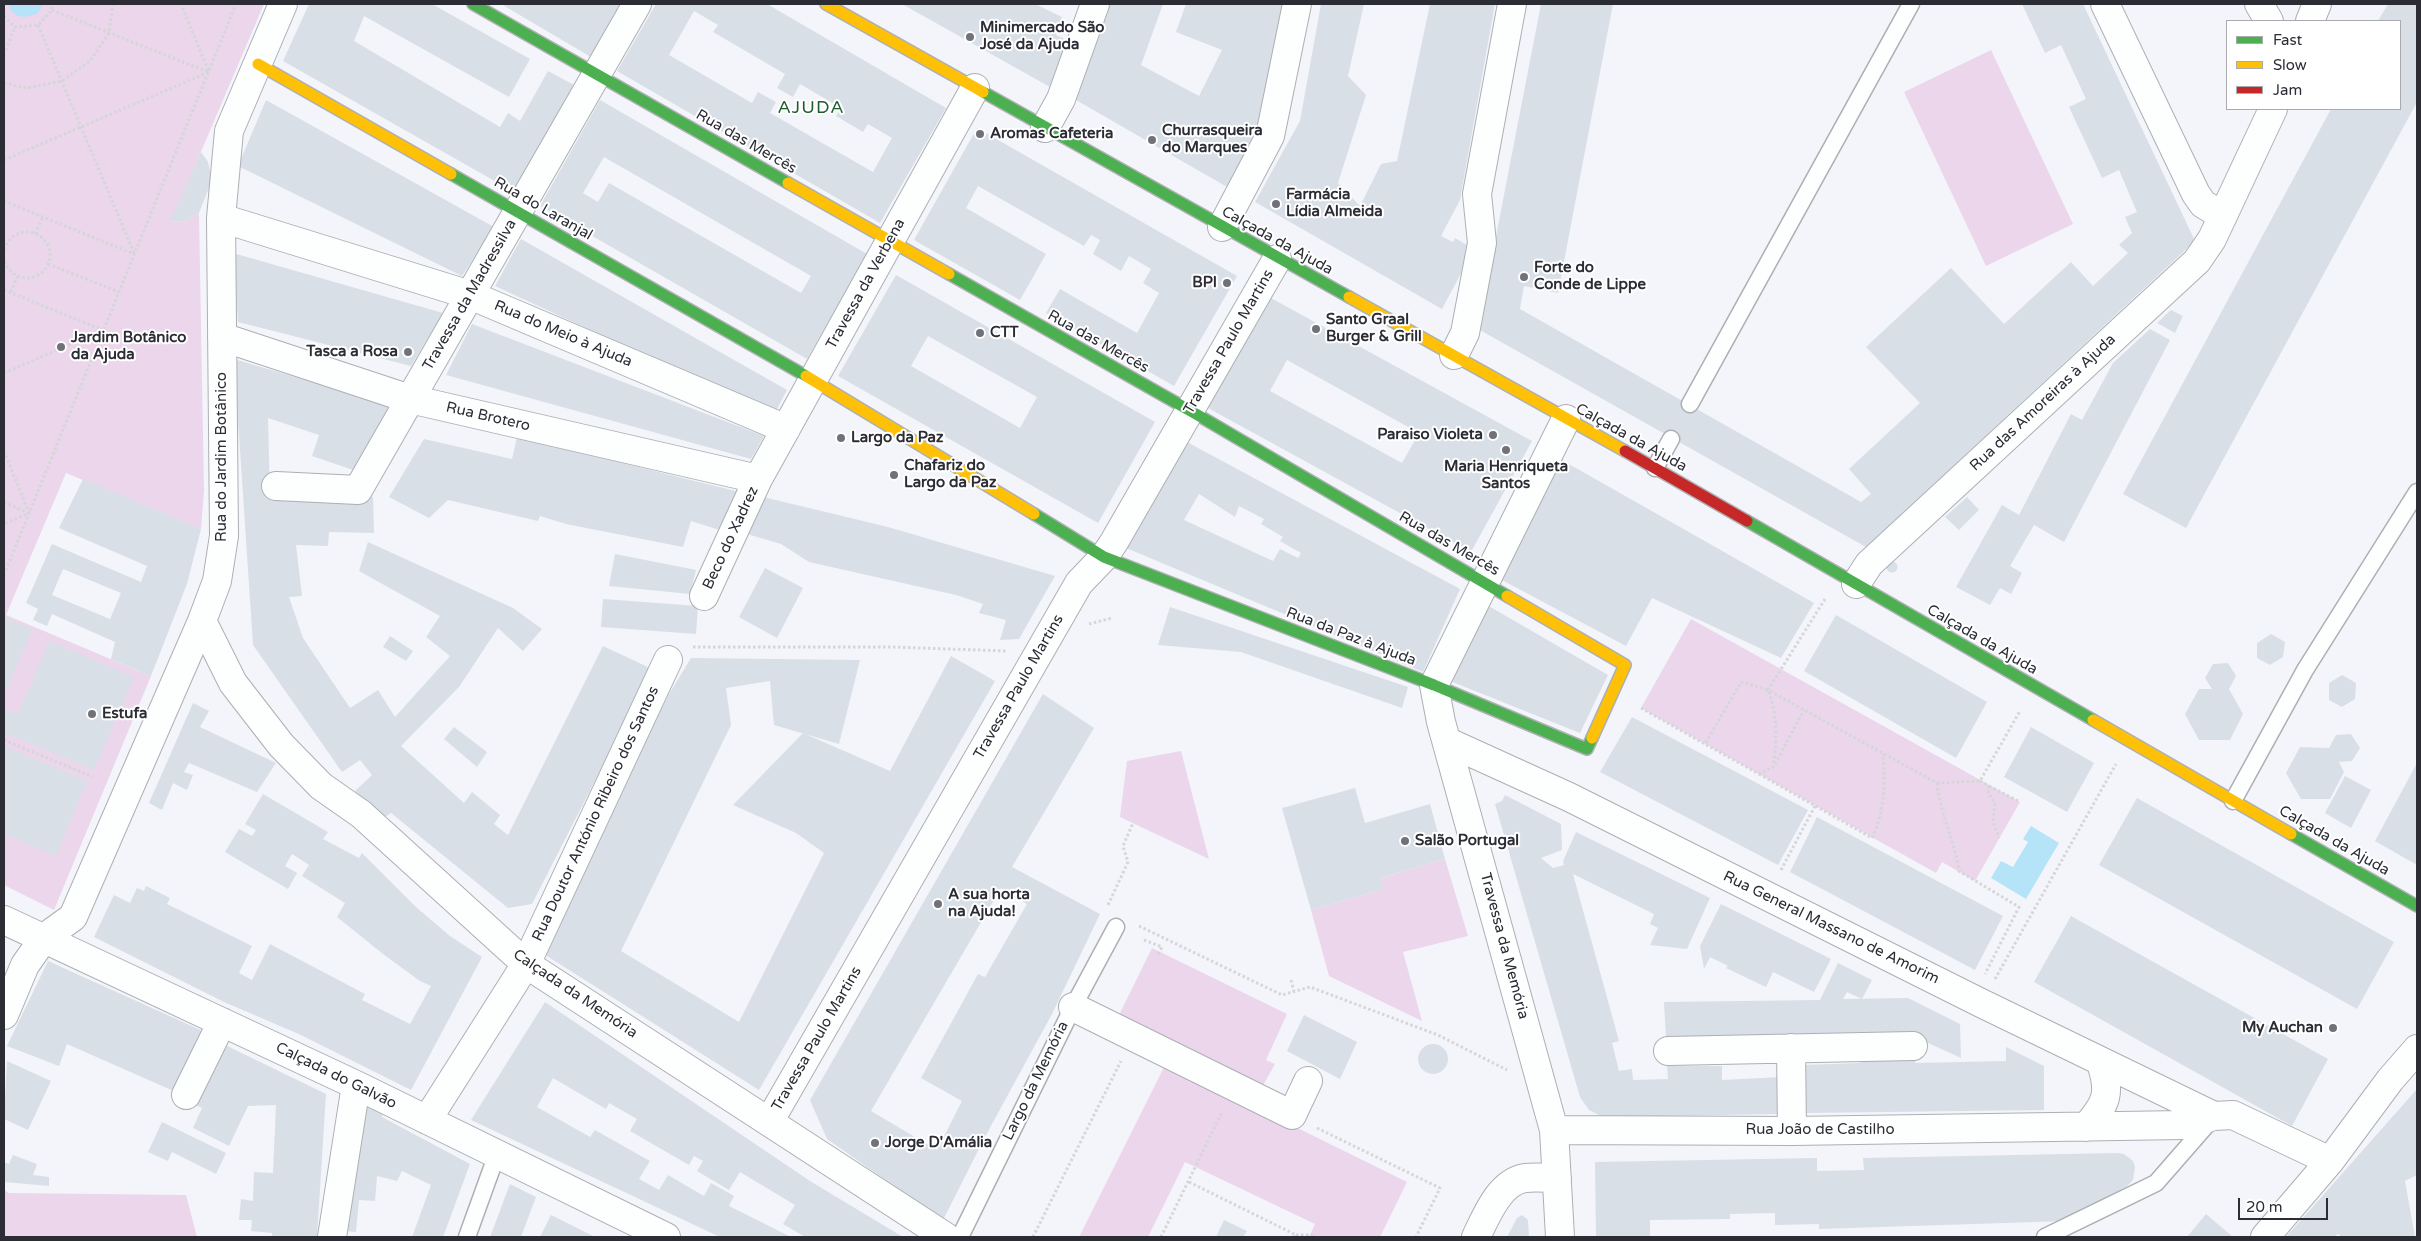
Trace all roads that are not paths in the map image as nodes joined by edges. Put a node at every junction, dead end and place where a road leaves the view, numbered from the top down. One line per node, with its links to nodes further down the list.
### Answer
1 (284, 4): 14 (street, Rua do Jardim Botânico)
2 (473, 4): 15 (street, Rua das Mercês)
3 (637, 4): 15 (street, Travessa da Madressilva)
4 (1095, 4): 18 (street)
5 (1297, 4): 22 (street)
6 (1512, 4): 27 (street)
7 (1911, 4): 30 (lane)
8 (2105, 4): 20 (street)
9 (2259, 4): 12 (street)
10 (2318, 4): 13 (street)
11 (834, 6): 16 (street, Calçada da Ajuda)
12 (2268, 20)
13 (2310, 20)
14 (258, 64): 19 (street, Rua do Laranjal); 21 (street, Rua do Jardim Botânico)
15 (596, 75): 19 (street, Travessa da Madressilva); 23 (street, Rua das Mercês)
16 (974, 88): 18 (street, Calçada da Ajuda); 23 (street, Travessa da Verbena)
17 (2272, 110): 20 (street, Rua das Amoreiras à Ajuda)
18 (1045, 128): 22 (street, Calçada da Ajuda)
19 (517, 212): 25 (street, Travessa da Madressilva); 28 (street, Rua do Laranjal)
20 (2224, 216): 40 (street, Rua das Amoreiras à Ajuda)
21 (221, 218): 25 (street, Rua do Meio à Ajuda); 26 (street, Rua do Jardim Botânico)
22 (1222, 227): 24 (street, Calçada da Ajuda)
23 (890, 241): 28 (street, Travessa da Verbena); 31 (street, Rua das Mercês)
24 (1277, 258): 27 (street, Calçada da Ajuda); 31 (street, Travessa Paulo Martins)
25 (470, 295): 29 (street, Travessa da Madressilva); 33 (street, Rua do Meio à Ajuda)
26 (222, 337): 29 (street, Rua Brotero); 43 (street, Rua do Jardim Botânico)
27 (1454, 355): 32 (street, Calçada da Ajuda)
28 (813, 380): 33 (street, Travessa da Verbena); 39 (street)
29 (410, 399): 36 (street, Rua Brotero); 37 (street, Travessa da Madressilva)
30 (1690, 404)
31 (1190, 410): 39 (street, Travessa Paulo Martins); 41 (street, Rua das Mercês)
32 (1566, 419): 35 (street, Calçada da Ajuda); 41 (street)
33 (786, 429): 36 (street, Travessa da Verbena)
34 (1671, 438): 35 (lane)
35 (1655, 468): 40 (street, Calçada da Ajuda)
36 (758, 479): 42 (street, Beco do Xadrez)
37 (276, 486)
38 (2417, 492): 48 (lane)
39 (1104, 557): 45 (street, Rua da Paz à Ajuda); 67 (street, Travessa Paulo Martins)
40 (1847, 579): 48 (street, Calçada da Ajuda)
41 (1484, 583): 45 (street); 47 (street, Rua das Mercês)
42 (704, 596)
43 (202, 621): 52 (street, Rua do Jardim Botânico); 53 (street, Calçada da Memória)
44 (668, 660): 53 (street, Rua Doutor António Ribeiro dos Santos)
45 (1434, 685): 46 (street, Travessa da Memória); 47 (street, Rua da Paz à Ajuda)
46 (1448, 742): 61 (street, Rua General Massano de Amorim); 69 (street, Travessa da Memória)
47 (1587, 749)
48 (2233, 801): 49 (street, Calçada da Ajuda)
49 (2417, 906)
50 (4, 920): 52 (street, Calçada do Galvão)
51 (1116, 927): 54 (lane, Largo da Memória)
52 (44, 938): 55 (street, Rua do Jardim Botânico); 56 (street, Calçada do Galvão)
53 (526, 964): 66 (street, Rua Doutor António Ribeiro dos Santos); 67 (street, Calçada da Memória)
54 (1072, 1007): 62 (street); 78 (lane, Largo da Memória)
55 (4, 1012)
56 (222, 1022): 63 (street, Calçada do Galvão); 64 (street)
57 (1913, 1046): 58 (street)
58 (1791, 1048): 60 (street); 70 (street)
59 (2417, 1049): 72 (street)
60 (1668, 1051)
61 (2101, 1063): 65 (street, Rua General Massano de Amorim); 68 (street)
62 (1308, 1081)
63 (356, 1085): 66 (street, Calçada do Galvão); 74 (street)
64 (186, 1095)
65 (2214, 1116): 68 (street, Rua João de Castilho); 72 (street, Rua João de Castilho); 81 (lane)
66 (427, 1120): 71 (street, Calçada do Galvão)
67 (769, 1122): 77 (street, Calçada da Memória)
68 (2086, 1126): 70 (street, Rua João de Castilho)
69 (1554, 1130): 70 (street, Rua João de Castilho); 73 (street, Travessa da Memória)
70 (1792, 1131)
71 (497, 1154): 75 (lane); 76 (street, Calçada do Galvão)
72 (2330, 1161): 82 (street)
73 (1557, 1178): 79 (street); 80 (street, Travessa da Memória)
74 (332, 1237)
75 (467, 1237)
76 (666, 1237)
77 (946, 1237)
78 (960, 1237)
79 (1476, 1237)
80 (1560, 1237)
81 (2045, 1237)
82 (2266, 1237)

